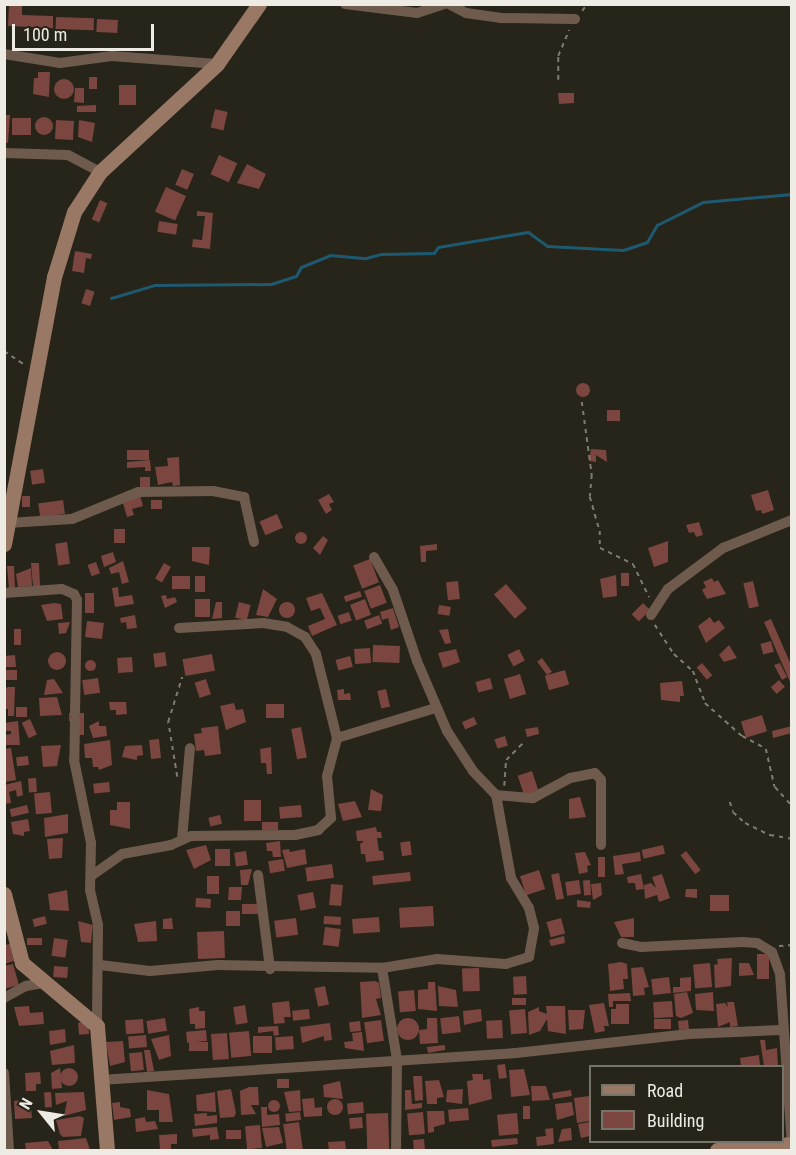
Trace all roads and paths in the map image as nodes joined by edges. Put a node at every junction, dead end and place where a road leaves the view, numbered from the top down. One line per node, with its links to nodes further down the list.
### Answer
1 (259, 4): 10 (street)
2 (345, 4): 3 (street)
3 (444, 4)
4 (449, 4): 8 (street)
5 (587, 4): 8 (path)
6 (790, 4): 7 (path)
7 (792, 10)
8 (575, 19): 11 (path)
9 (4, 54): 10 (street)
10 (217, 64): 13 (street)
11 (558, 80)
12 (4, 153): 13 (street)
13 (100, 172): 15 (street)
14 (4, 351): 15 (path)
15 (38, 374): 18 (street)
16 (582, 402): 23 (path)
17 (792, 520): 23 (street)
18 (8, 523): 19 (street); 20 (street)
19 (254, 542)
20 (4, 544)
21 (374, 557): 26 (street)
22 (4, 593): 38 (street)
23 (651, 615): 33 (path)
24 (179, 628): 27 (street)
25 (182, 676): 30 (path)
26 (436, 708): 27 (street); 31 (street)
27 (337, 738): 34 (street)
28 (523, 743): 31 (path)
29 (190, 748): 34 (street)
30 (177, 783)
31 (498, 795): 36 (street); 42 (street)
32 (730, 802): 35 (path)
33 (792, 806)
34 (182, 839): 38 (street)
35 (792, 839)
36 (601, 845)
37 (258, 875): 43 (street)
38 (92, 876): 41 (street)
39 (4, 894): 44 (street)
40 (622, 943): 47 (street)
41 (100, 965): 43 (street); 46 (street)
42 (382, 968): 43 (street); 48 (street)
43 (270, 969)
44 (43, 983): 45 (street); 46 (street)
45 (4, 998)
46 (97, 1026): 50 (street)
47 (781, 1030): 48 (street); 51 (street)
48 (397, 1060): 50 (street); 54 (street)
49 (4, 1072): 52 (street)
50 (100, 1080): 53 (street)
51 (791, 1145): 55 (street)
52 (9, 1150)
53 (107, 1150)
54 (396, 1150)
55 (717, 1150)

